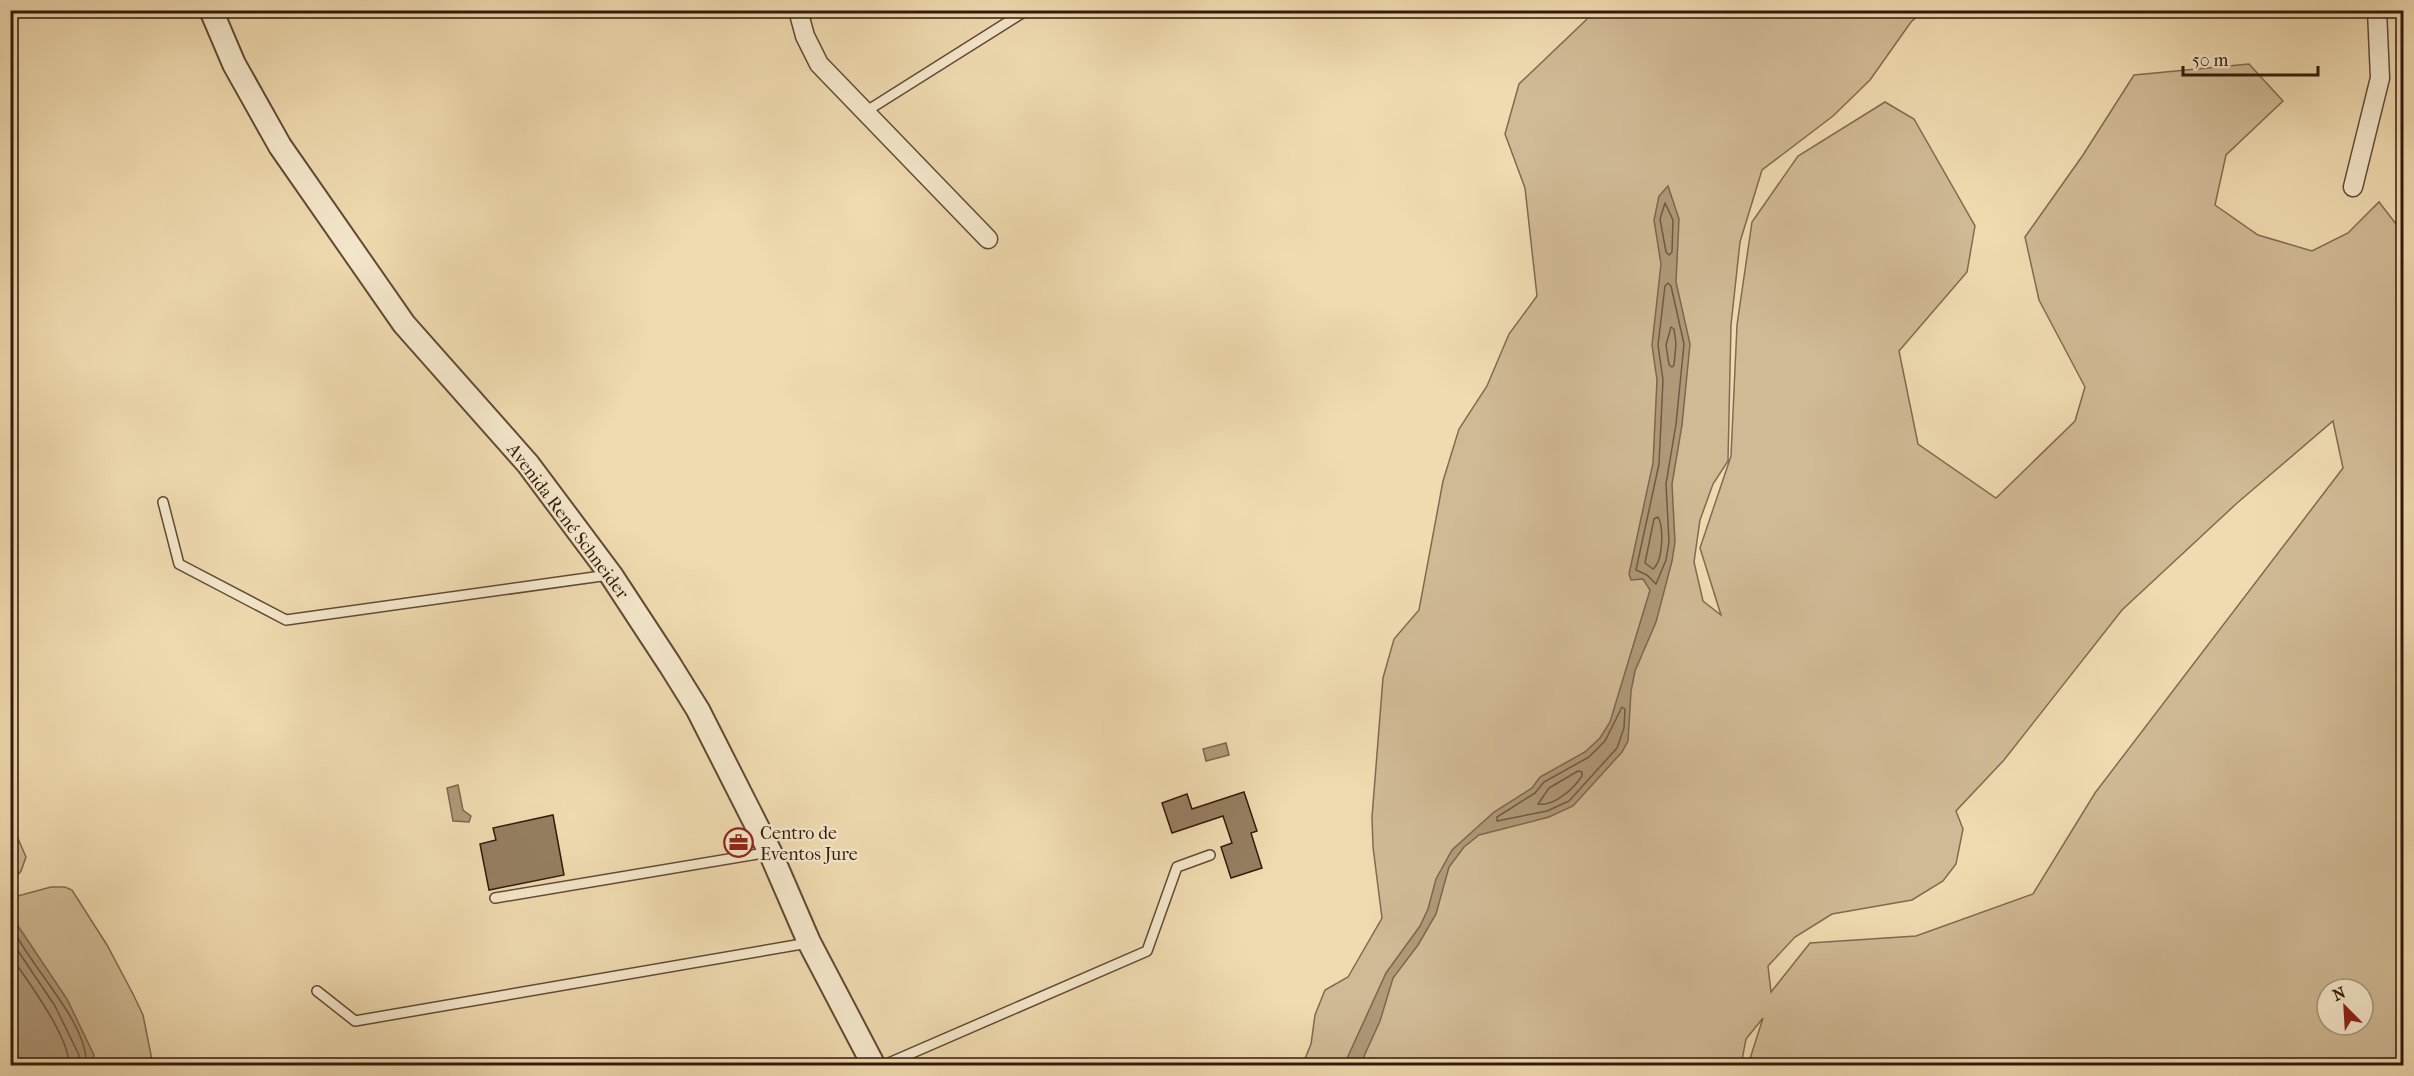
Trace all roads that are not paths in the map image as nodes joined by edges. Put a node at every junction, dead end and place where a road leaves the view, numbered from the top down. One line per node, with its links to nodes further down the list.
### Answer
1 (210, 10): 9 (street, Avenida René Schneider)
2 (798, 10): 5 (street)
3 (1026, 10): 5 (lane)
4 (2377, 10): 6 (street)
5 (865, 112): 7 (street)
6 (2353, 187)
7 (988, 238)
8 (163, 502): 9 (lane)
9 (611, 575): 10 (street, Avenida René Schneider)
10 (770, 852): 12 (lane); 13 (street, Avenida René Schneider)
11 (1210, 855): 16 (lane)
12 (495, 898)
13 (809, 942): 14 (lane); 15 (street, Avenida René Schneider)
14 (316, 991)
15 (874, 1065)
16 (882, 1065)

